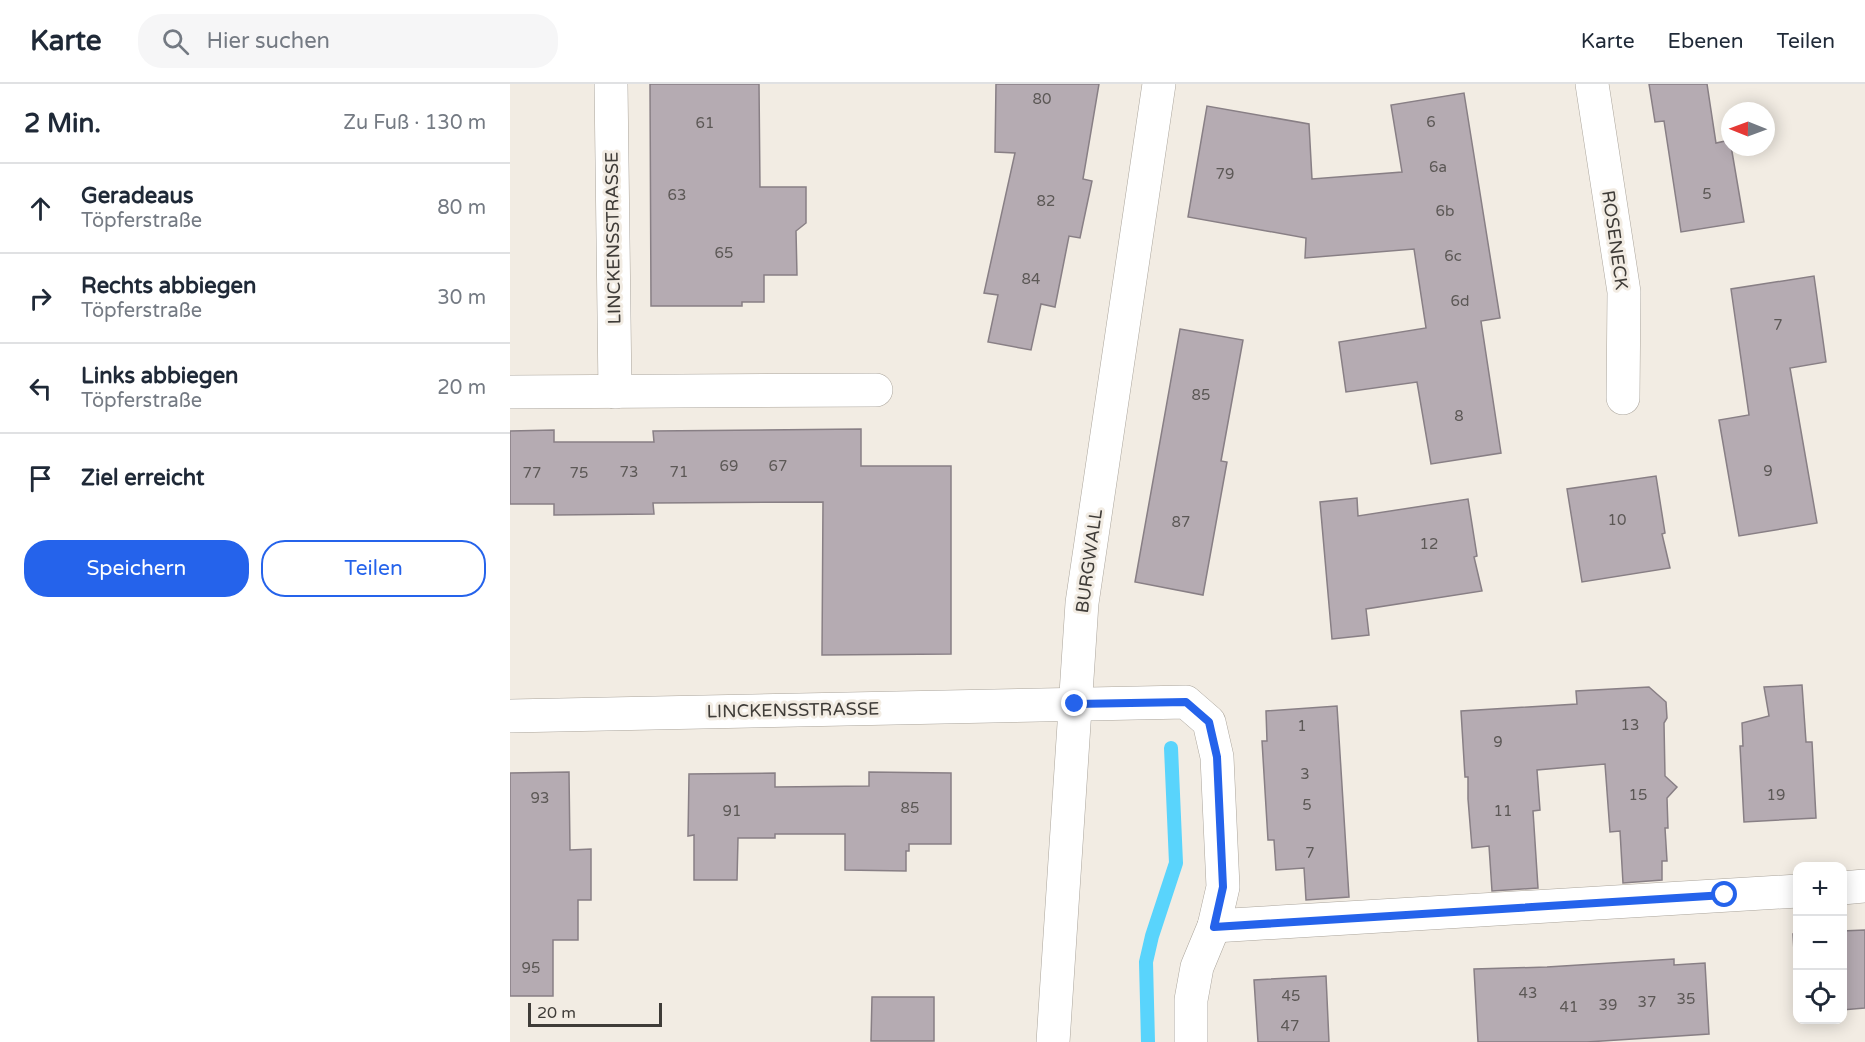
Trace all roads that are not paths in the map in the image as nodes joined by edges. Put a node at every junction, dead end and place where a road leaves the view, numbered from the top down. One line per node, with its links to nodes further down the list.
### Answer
1 (611, 84): 6 (street, LINCKENSSTRASSE)
2 (1159, 84): 8 (street, BURGWALL)
3 (1592, 84): 7 (street, ROSENECK)
4 (876, 390): 6 (street)
5 (510, 392): 6 (street)
6 (615, 392)
7 (1623, 398)
8 (1075, 704): 9 (street, LINCKENSSTRASSE); 13 (street, LINCKENSSTRASSE); 14 (street, BURGWALL)
9 (510, 716)
10 (1865, 886): 11 (street)
11 (1847, 888)
12 (1793, 891): 13 (street)
13 (1214, 927): 15 (street, LINCKENSSTRASSE)
14 (1053, 1042)
15 (1191, 1042)

